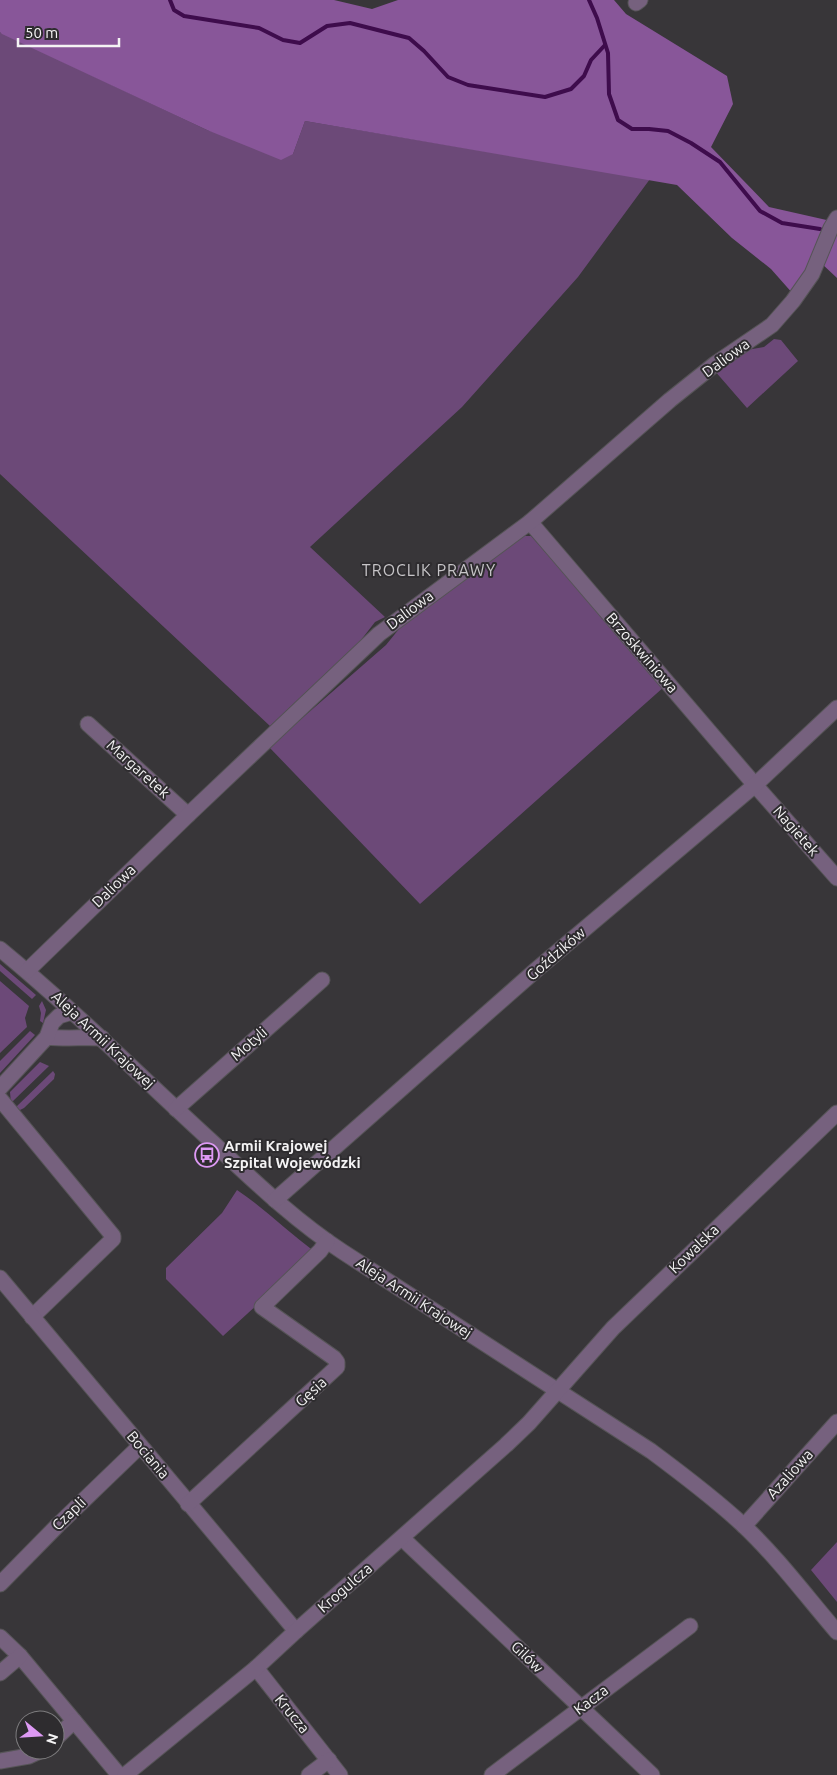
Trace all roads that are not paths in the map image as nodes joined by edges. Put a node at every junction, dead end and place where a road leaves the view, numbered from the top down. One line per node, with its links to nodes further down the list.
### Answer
1 (837, 218): 2 (street, Daliowa)
2 (530, 522): 5 (street, Brzoskwiniowa); 6 (street, Daliowa)
3 (837, 708): 5 (street, Goździków)
4 (88, 724): 6 (street, Margaretek)
5 (754, 785): 7 (street, Nagietek); 18 (street, Goździków)
6 (188, 815): 9 (street, Daliowa)
7 (837, 878)
8 (0, 950): 9 (street, Aleja Armii Krajowej)
9 (27, 971): 11 (street, Aleja Armii Krajowej)
10 (322, 980): 16 (street, Motyli)
11 (72, 1012): 12 (street); 13 (street, Aleja Armii Krajowej)
12 (46, 1037): 13 (street); 14 (street)
13 (102, 1038): 16 (street, Aleja Armii Krajowej)
14 (0, 1088)
15 (0, 1099): 21 (street)
16 (176, 1109): 18 (street, Aleja Armii Krajowej)
17 (837, 1113): 22 (street, Kowalska)
18 (275, 1200): 19 (street, Aleja Armii Krajowej)
19 (327, 1242): 22 (street, Aleja Armii Krajowej); 25 (street, Gęsia)
20 (0, 1278): 21 (street, Bociania)
21 (32, 1317): 24 (street, Bociania)
22 (556, 1390): 26 (street, Aleja Armii Krajowej); 27 (street, Krogulcza)
23 (837, 1422): 26 (street, Azaliowa)
24 (140, 1446): 25 (street, Bociania); 28 (street, Czapli)
25 (188, 1504): 30 (street, Bociania)
26 (744, 1526): 31 (street, Aleja Armii Krajowej)
27 (402, 1538): 30 (street, Krogulcza); 36 (street, Gilów)
28 (0, 1584)
29 (690, 1626): 36 (street, Kacza)
30 (296, 1631): 34 (street, Krogulcza)
31 (837, 1632)
32 (0, 1636): 33 (street)
33 (20, 1656): 35 (street); 37 (street)
34 (256, 1668): 40 (street, Krucza); 43 (street, Krogulcza)
35 (0, 1673)
36 (580, 1708): 46 (street, Kacza); 47 (street, Gilów)
37 (74, 1721): 38 (street); 42 (street)
38 (65, 1730)
39 (15, 1758): 41 (street)
40 (329, 1760): 44 (street); 45 (street, Krucza)
41 (0, 1761)
42 (119, 1775)
43 (125, 1775)
44 (309, 1775)
45 (340, 1775)
46 (492, 1775)
47 (652, 1775)

